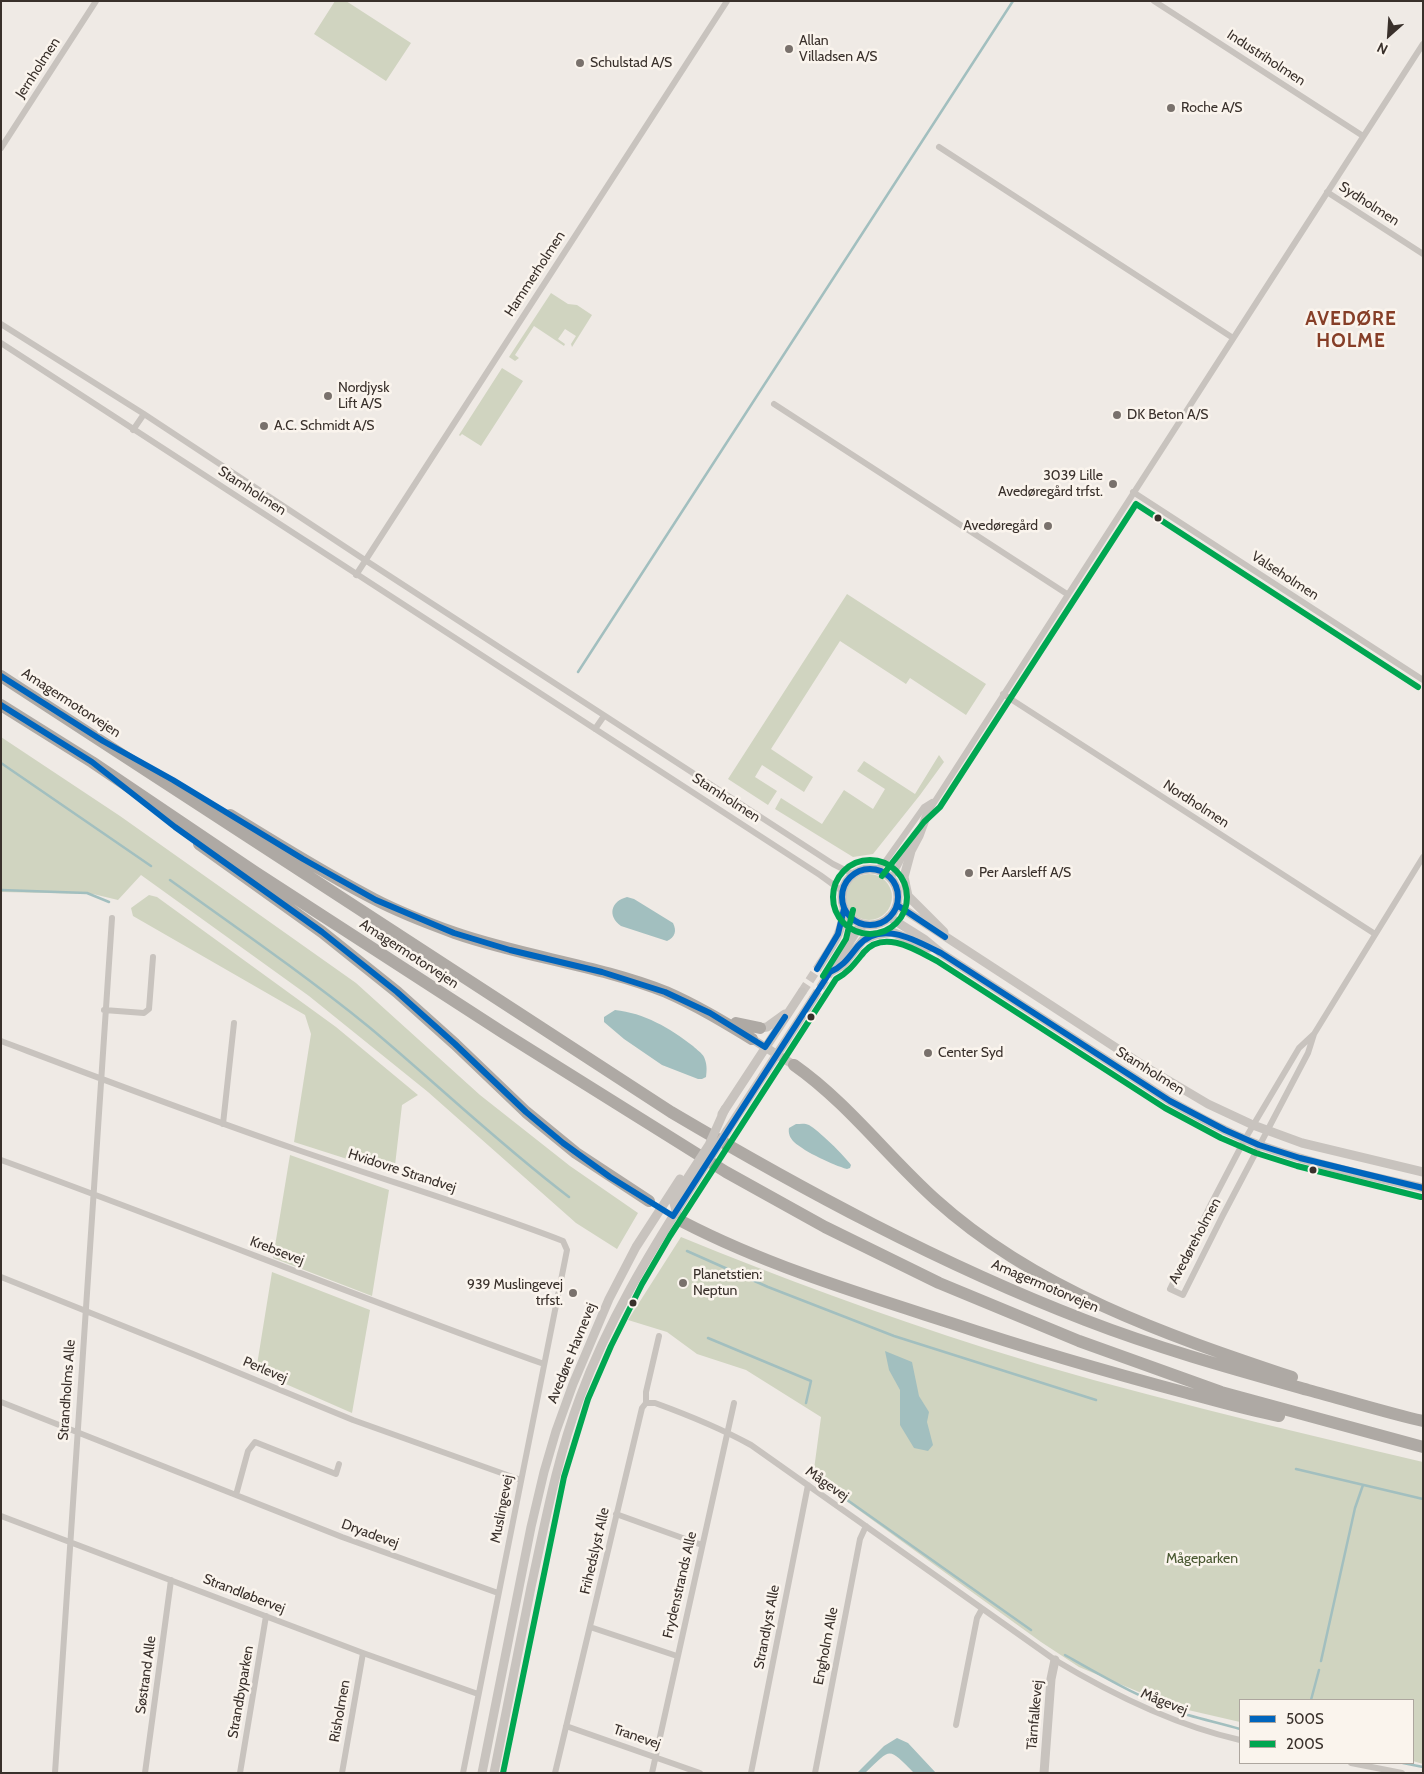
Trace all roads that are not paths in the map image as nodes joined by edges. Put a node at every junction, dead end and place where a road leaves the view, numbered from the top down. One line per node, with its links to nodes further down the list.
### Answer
1 (96, 1): 7 (street, Jernholmen)
2 (727, 1): 17 (street, Hammerholmen)
3 (1154, 1): 5 (street, Industriholmen)
4 (1423, 44): 5 (street)
5 (1363, 136): 8 (street)
6 (939, 147): 11 (street)
7 (1, 148)
8 (1327, 192): 9 (street, Sydholmen); 11 (street)
9 (1423, 254)
10 (1, 324): 14 (street, Stamholmen)
11 (1233, 338): 16 (street)
12 (1, 343): 15 (street, Stamholmen)
13 (774, 404): 19 (street)
14 (144, 414): 15 (street); 17 (street, Stamholmen)
15 (133, 430): 18 (street, Stamholmen)
16 (1133, 492): 19 (street); 21 (street, Valseholmen)
17 (365, 560): 18 (street); 24 (street, Stamholmen)
18 (356, 575): 25 (street, Stamholmen)
19 (1067, 594): 22 (street)
20 (1, 676): 26 (highway, Amagermotorvejen)
21 (1423, 680)
22 (1003, 694): 28 (street); 39 (street, Nordholmen)
23 (1, 705): 27 (highway, Amagermotorvejen)
24 (604, 716): 25 (street); 31 (street, Stamholmen)
25 (594, 729): 33 (street, Stamholmen)
26 (103, 741): 50 (highway); 78 (highway, Amagermotorvejen)
27 (92, 762): 67 (highway); 81 (highway, Amagermotorvejen)
28 (931, 806): 30 (street); 32 (street); 40 (street)
29 (1423, 857): 39 (street, Avedøreholmen)
30 (876, 870): 31 (street); 32 (street)
31 (853, 874): 33 (street)
32 (891, 879): 34 (street)
33 (842, 891): 35 (street)
34 (897, 905): 36 (street); 40 (street, Stamholmen)
35 (844, 909): 38 (street); 43 (street)
36 (890, 917): 38 (street); 41 (street, Stamholmen)
37 (112, 918): 46 (street, Strandholms Alle)
38 (864, 925): 41 (street)
39 (1375, 934): 49 (street, Avedøreholmen)
40 (952, 941): 58 (street, Stamholmen)
41 (941, 954): 60 (street, Stamholmen)
42 (153, 957): 46 (street)
43 (821, 962)
44 (802, 992): 47 (street, Avedøre Havnevej)
45 (813, 999): 53 (street, Avedøre Havnevej)
46 (104, 1010): 55 (street, Strandholms Alle)
47 (789, 1011): 50 (street); 52 (street, Avedøre Havnevej)
48 (234, 1023): 57 (street)
49 (1314, 1034): 58 (street, Avedøreholmen); 59 (street, Avedøreholmen)
50 (756, 1036): 52 (street)
51 (1, 1040): 55 (street, Hvidovre Strandvej)
52 (764, 1050): 53 (street); 56 (street, Avedøre Havnevej)
53 (777, 1054): 54 (street); 56 (street, Avedøre Havnevej)
54 (794, 1065): 78 (highway)
55 (100, 1079): 57 (street, Hvidovre Strandvej); 66 (street, Strandholms Alle)
56 (731, 1113): 64 (street, Avedøre Havnevej, bridge); 64 (street, Avedøre Havnevej, bridge)
57 (223, 1124): 70 (street, Hvidovre Strandvej)
58 (1253, 1125): 59 (street, Stamholmen); 60 (street, Avedøreholmen)
59 (1267, 1130): 61 (street, Avedøreholmen); 63 (street, Stamholmen)
60 (1245, 1139): 61 (street, Stamholmen); 61 (street, Avedøreholmen)
61 (1260, 1145): 65 (street, Stamholmen)
62 (1, 1160): 66 (street, Krebsevej)
63 (1423, 1172)
64 (685, 1183): 68 (street, Avedøre Havnevej); 69 (street, Avedøre Havnevej)
65 (1423, 1188)
66 (93, 1194): 72 (street, Strandholms Alle); 74 (street, Krebsevej)
67 (649, 1201): 68 (street)
68 (661, 1209): 69 (street); 111 (street, Avedøre Havnevej)
69 (677, 1217): 81 (highway); 112 (street, Avedøre Havnevej)
70 (568, 1250): 74 (street, Muslingevej)
71 (1, 1277): 72 (street, Perlevej)
72 (85, 1311): 79 (street, Strandholms Alle); 84 (street, Perlevej)
73 (659, 1336): 76 (street, Frihedslyst Alle)
74 (544, 1364): 84 (street, Muslingevej)
75 (1, 1402): 79 (street, Dryadevej)
76 (646, 1403): 80 (street, Mågevej); 87 (street, Frihedslyst Alle)
77 (734, 1403): 80 (street, Frydenstrands Alle)
78 (1419, 1420)
79 (77, 1431): 86 (street, Dryadevej); 90 (street, Strandholms Alle)
80 (728, 1432): 85 (street, Mågevej); 91 (street, Frydenstrands Alle)
81 (1375, 1435): 82 (highway, Amagermotorvejen)
82 (1423, 1447)
83 (339, 1464): 86 (street)
84 (521, 1480): 93 (street, Muslingevej)
85 (808, 1485): 89 (street, Mågevej); 116 (street, Strandlyst Alle)
86 (236, 1495): 93 (street, Dryadevej)
87 (616, 1514): 91 (street); 96 (street, Frihedslyst Alle)
88 (1, 1516): 90 (street, Strandløbervej)
89 (866, 1526): 94 (street, Mågevej); 117 (street, Engholm Alle)
90 (70, 1541): 92 (street, Strandløbervej); 106 (street, Strandholms Alle)
91 (702, 1545): 98 (street, Frydenstrands Alle)
92 (171, 1580): 95 (street, Strandløbervej); 107 (street, Søstrand Alle)
93 (498, 1593): 100 (street, Muslingevej)
94 (982, 1609): 99 (street, Mågevej); 101 (street)
95 (266, 1616): 97 (street, Strandløbervej); 108 (street, Strandbyparken)
96 (590, 1627): 98 (street); 102 (street, Frihedslyst Alle)
97 (363, 1653): 100 (street, Strandløbervej); 109 (street, Risholmen)
98 (677, 1656): 104 (street, Frydenstrands Alle)
99 (1055, 1660): 103 (street, Mågevej); 118 (street, Tårnfalkevej)
100 (478, 1694): 110 (street, Muslingevej)
101 (956, 1725)
102 (566, 1726): 104 (street, Tranevej); 113 (street, Frihedslyst Alle)
103 (1239, 1740)
104 (656, 1756): 114 (street, Frydenstrands Alle); 115 (street, Tranevej)
105 (1356, 1764): 119 (street)
106 (55, 1773)
107 (145, 1773)
108 (240, 1773)
109 (342, 1773)
110 (463, 1773)
111 (482, 1773)
112 (494, 1773)
113 (555, 1773)
114 (652, 1773)
115 (700, 1773)
116 (751, 1773)
117 (815, 1773)
118 (1044, 1773)
119 (1402, 1773)

